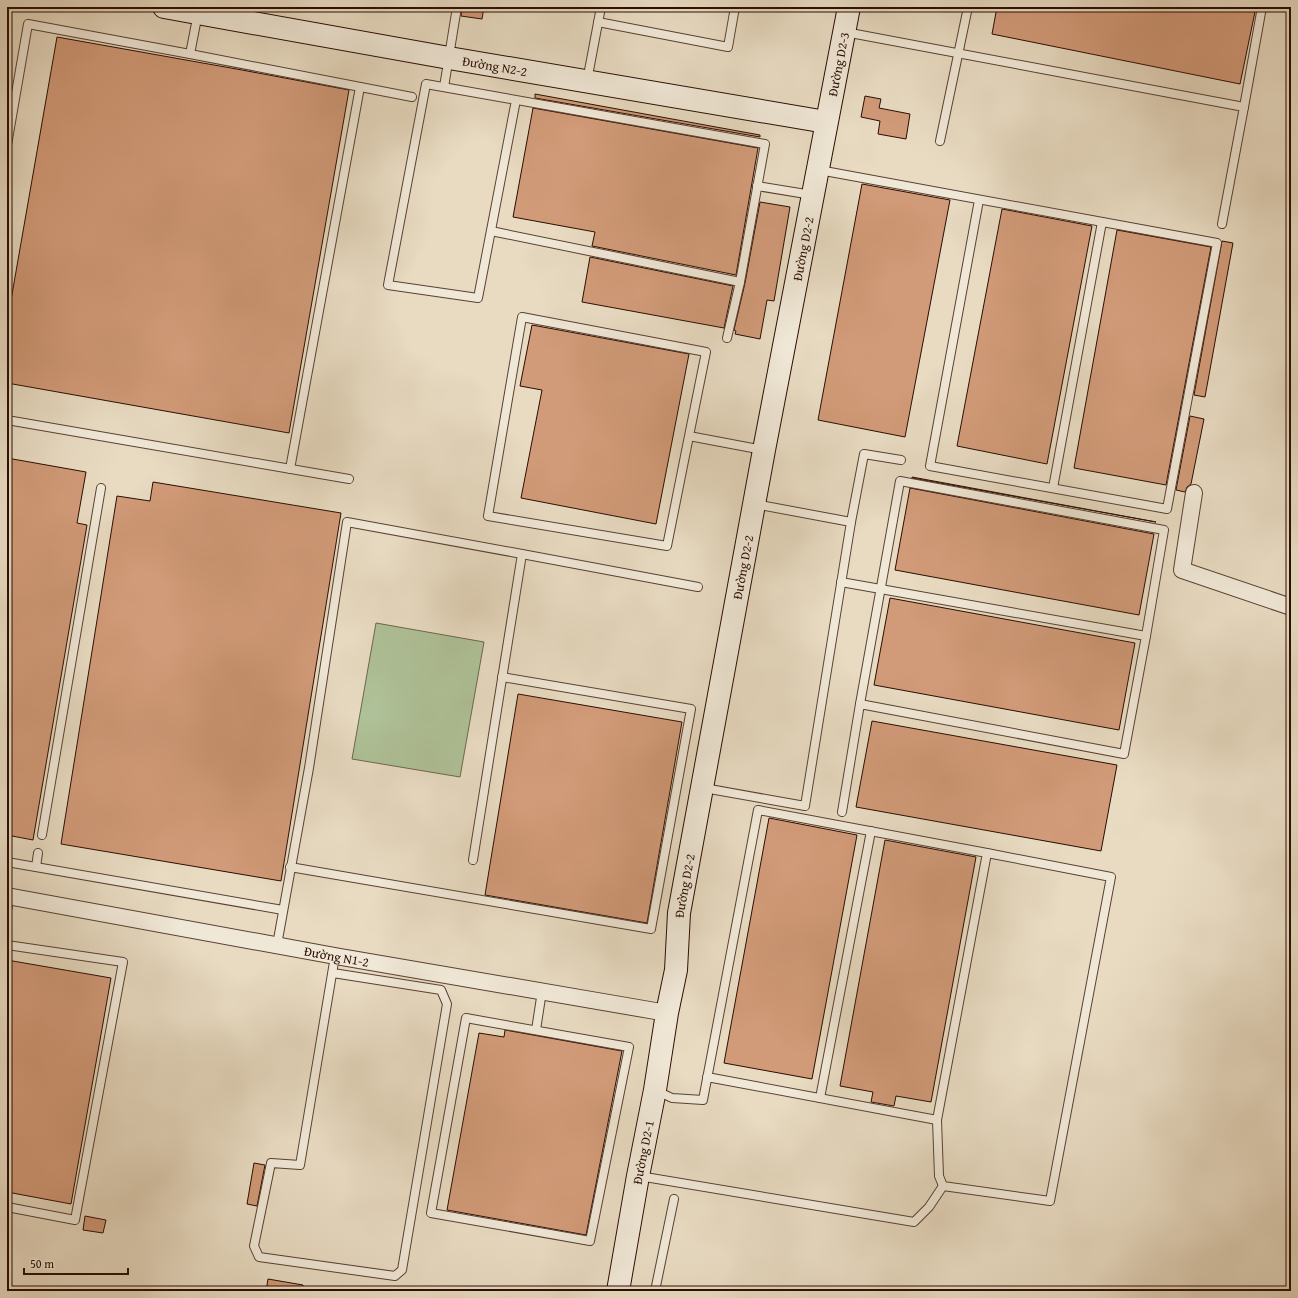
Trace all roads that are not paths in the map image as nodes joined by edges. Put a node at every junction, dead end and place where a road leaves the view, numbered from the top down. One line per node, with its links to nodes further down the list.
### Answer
1 (164, 7): 8 (main road, Đường N2-2)
2 (457, 7): 13 (lane)
3 (601, 7): 9 (lane)
4 (736, 7): 9 (lane)
5 (849, 7): 10 (main road, Đường D2-3)
6 (968, 7): 11 (lane)
7 (1262, 7): 19 (lane)
8 (198, 12): 12 (lane); 13 (main road, Đường N2-2)
9 (598, 22): 14 (lane)
10 (845, 32): 11 (lane); 20 (main road, Đường D2-3)
11 (958, 53): 19 (lane); 21 (lane)
12 (190, 54): 15 (lane); 22 (lane)
13 (450, 58): 14 (main road, Đường N2-2); 16 (lane)
14 (587, 81): 20 (main road, Đường N2-2)
15 (360, 87): 17 (lane); 36 (lane)
16 (444, 87): 18 (lane); 29 (lane)
17 (412, 97)
18 (516, 100): 24 (lane); 29 (lane)
19 (1244, 106): 28 (lane)
20 (826, 122): 23 (main road, Đường D2-2)
21 (940, 140)
22 (7, 145)
23 (819, 170): 25 (main road, Đường D2-2); 26 (lane)
24 (757, 186): 25 (lane); 30 (lane)
25 (814, 195): 34 (main road, Đường D2-2)
26 (979, 200): 27 (lane); 39 (lane)
27 (1102, 222): 39 (lane); 39 (lane)
28 (1222, 224)
29 (491, 231): 30 (lane)
30 (740, 282): 31 (lane)
31 (727, 338)
32 (7, 420): 36 (lane)
33 (689, 436): 33 (lane); 34 (lane)
34 (764, 450): 41 (main road, Đường D2-2)
35 (901, 460): 42 (lane)
36 (290, 469): 37 (lane)
37 (349, 479)
38 (101, 488): 54 (lane)
39 (1053, 488)
40 (1194, 493): 47 (street)
41 (754, 504): 42 (lane); 51 (main road, Đường D2-2)
42 (851, 522): 44 (lane)
43 (522, 554): 45 (lane); 49 (lane); 60 (lane)
44 (841, 582): 46 (lane); 51 (lane)
45 (698, 587)
46 (880, 589): 48 (lane); 48 (lane); 50 (lane)
47 (1291, 607)
48 (1146, 636): 50 (lane)
49 (502, 677): 57 (lane); 60 (lane)
50 (860, 704): 52 (lane)
51 (703, 788): 68 (main road, Đường D2-2)
52 (842, 812)
53 (871, 831): 56 (lane); 70 (lane); 72 (lane)
54 (42, 835)
55 (38, 853): 59 (lane)
56 (987, 853): 73 (lane); 75 (lane)
57 (473, 860)
58 (7, 862): 59 (lane)
59 (36, 867): 62 (lane)
60 (290, 867): 62 (lane)
61 (8, 901): 64 (street, Đường N1-2)
62 (283, 910): 64 (lane)
63 (7, 945): 77 (lane)
64 (277, 945): 65 (street, Đường N1-2)
65 (335, 956): 66 (lane); 67 (street, Đường N1-2)
66 (333, 972): 66 (lane)
67 (542, 991): 68 (street, Đường N1-2); 69 (lane)
68 (667, 1013): 71 (main road, Đường D2-1)
69 (536, 1030): 69 (lane)
70 (707, 1077): 71 (lane); 72 (lane)
71 (655, 1090): 74 (main road, Đường D2-1)
72 (820, 1098): 73 (lane)
73 (937, 1120): 75 (lane)
74 (638, 1176): 75 (lane); 78 (main road, Đường D2-1)
75 (943, 1186)
76 (674, 1199): 79 (lane)
77 (7, 1208)
78 (618, 1291)
79 (655, 1291)

